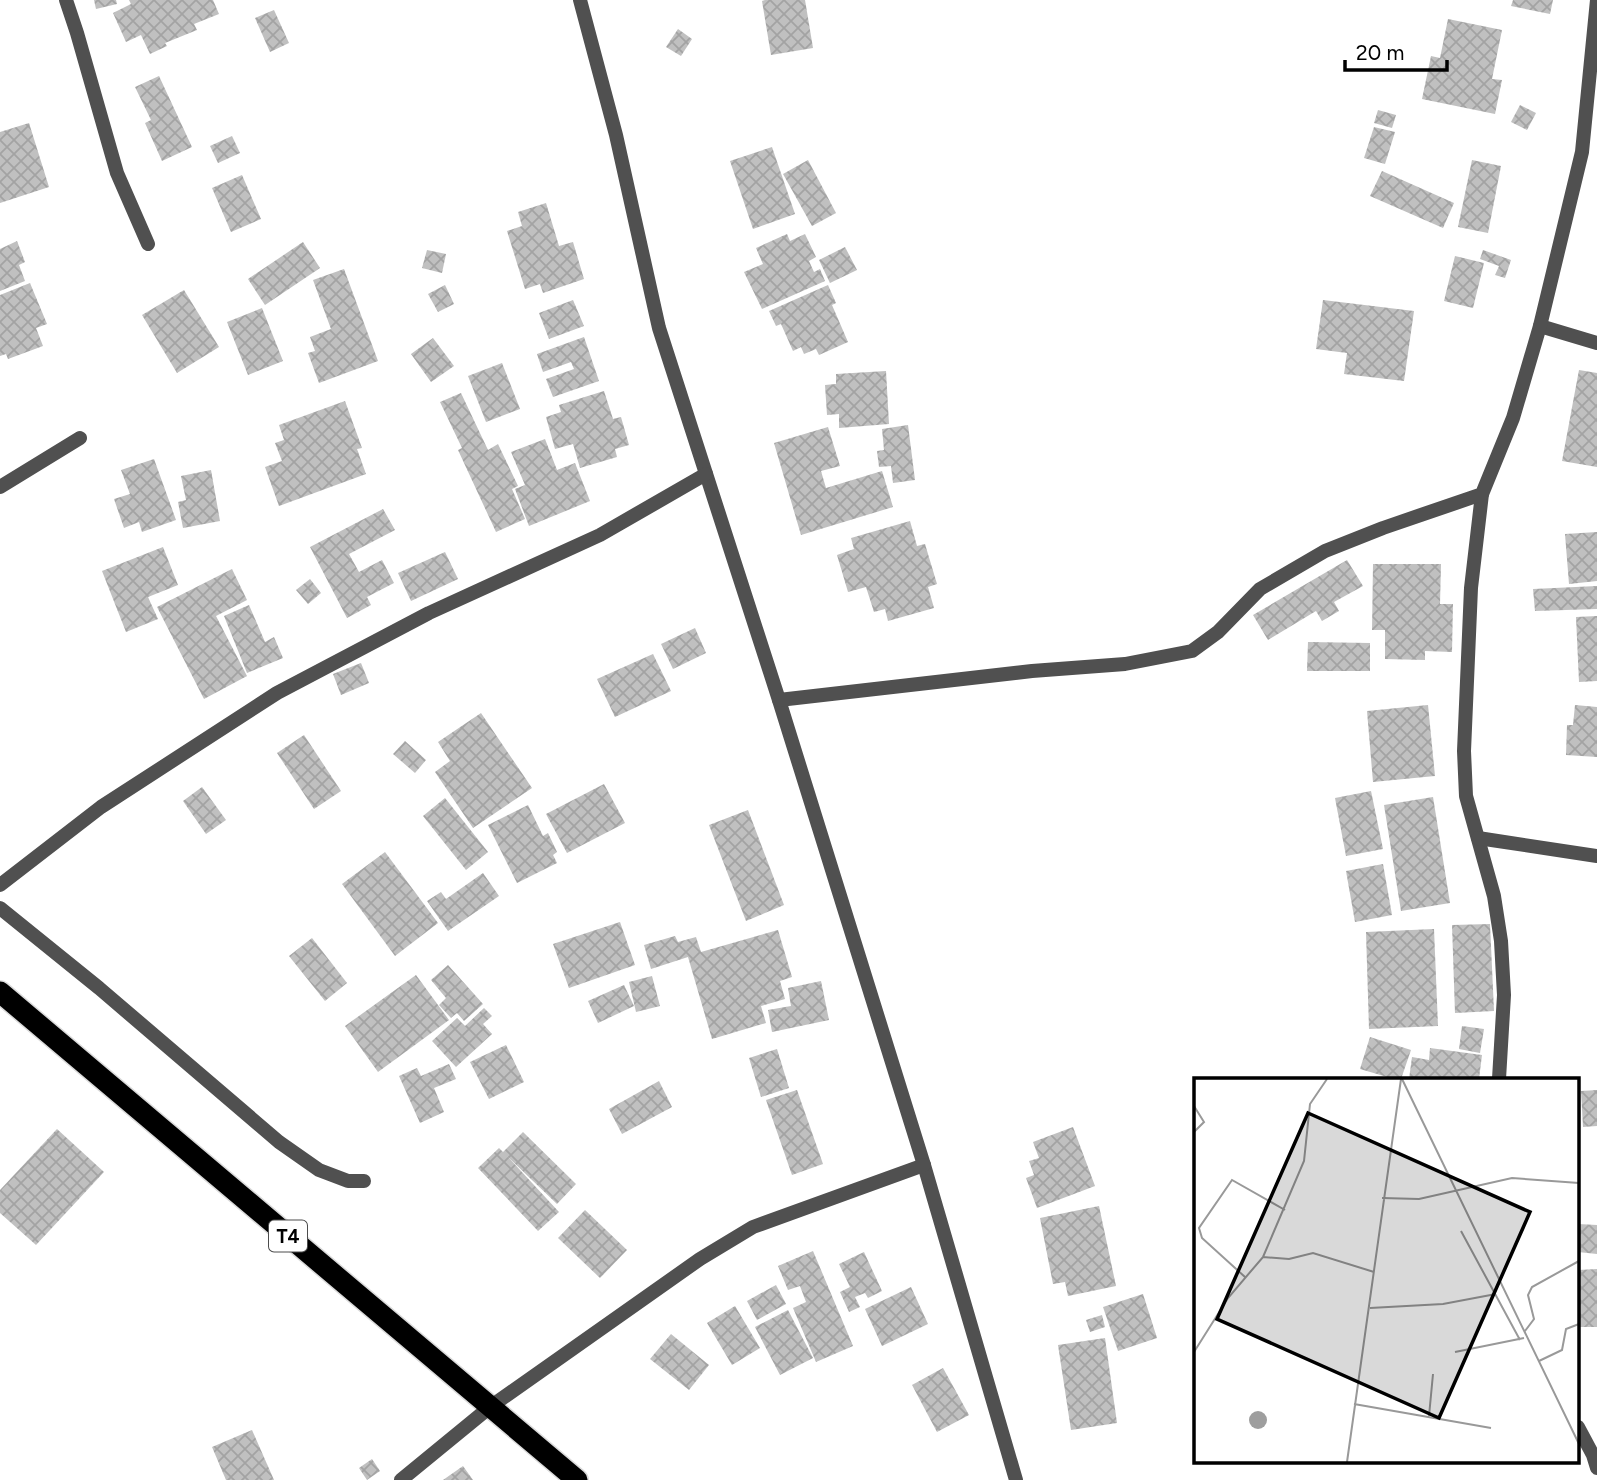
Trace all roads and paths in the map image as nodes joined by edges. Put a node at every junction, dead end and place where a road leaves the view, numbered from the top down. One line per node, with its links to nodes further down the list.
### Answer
1 (66, 0): 4 (street)
2 (580, 0): 8 (street)
3 (1597, 0): 5 (street)
4 (148, 244)
5 (1540, 326): 6 (street); 10 (street)
6 (1597, 343)
7 (80, 438): 9 (street)
8 (706, 474): 11 (street); 14 (street)
9 (0, 487)
10 (1482, 494): 11 (street); 12 (street)
11 (779, 700): 18 (street)
12 (1478, 838): 13 (street); 17 (street)
13 (1597, 856)
14 (0, 885)
15 (0, 908): 19 (street)
16 (0, 992): 20 (highway, T4)
17 (1499, 1078)
18 (924, 1165): 20 (street); 25 (street)
19 (364, 1181)
20 (490, 1407): 23 (street); 24 (highway, T4)
21 (1580, 1430): 22 (street)
22 (1597, 1468)
23 (401, 1480)
24 (577, 1480)
25 (1016, 1480)

